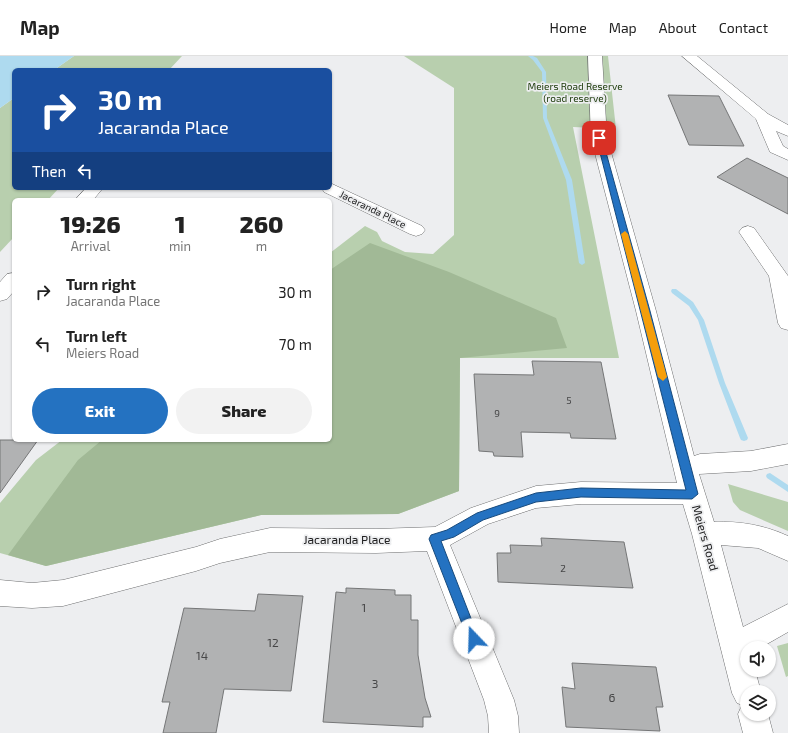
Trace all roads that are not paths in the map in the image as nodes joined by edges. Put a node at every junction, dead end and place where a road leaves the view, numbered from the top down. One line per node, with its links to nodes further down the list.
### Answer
1 (595, 56): 17 (street, Meiers Road)
2 (689, 56): 3 (street)
3 (763, 117): 4 (street); 5 (street)
4 (788, 132)
5 (788, 155)
6 (332, 189): 9 (street, Jacaranda Place)
7 (93, 190): 8 (street)
8 (86, 198)
9 (416, 230)
10 (748, 232): 11 (street)
11 (783, 276): 14 (street)
12 (12, 281): 13 (street)
13 (0, 294)
14 (788, 323)
15 (788, 454): 16 (street)
16 (700, 464)
17 (692, 494): 18 (street, Meiers Road); 19 (street, Jacaranda Place)
18 (705, 534): 20 (street); 23 (street, Meiers Road)
19 (435, 539): 21 (street, Jacaranda Place); 26 (street)
20 (788, 549)
21 (0, 593)
22 (788, 617): 23 (street)
23 (734, 647): 24 (street, Meiers Road)
24 (745, 685)
25 (755, 721): 27 (street)
26 (504, 733)
27 (758, 733)

